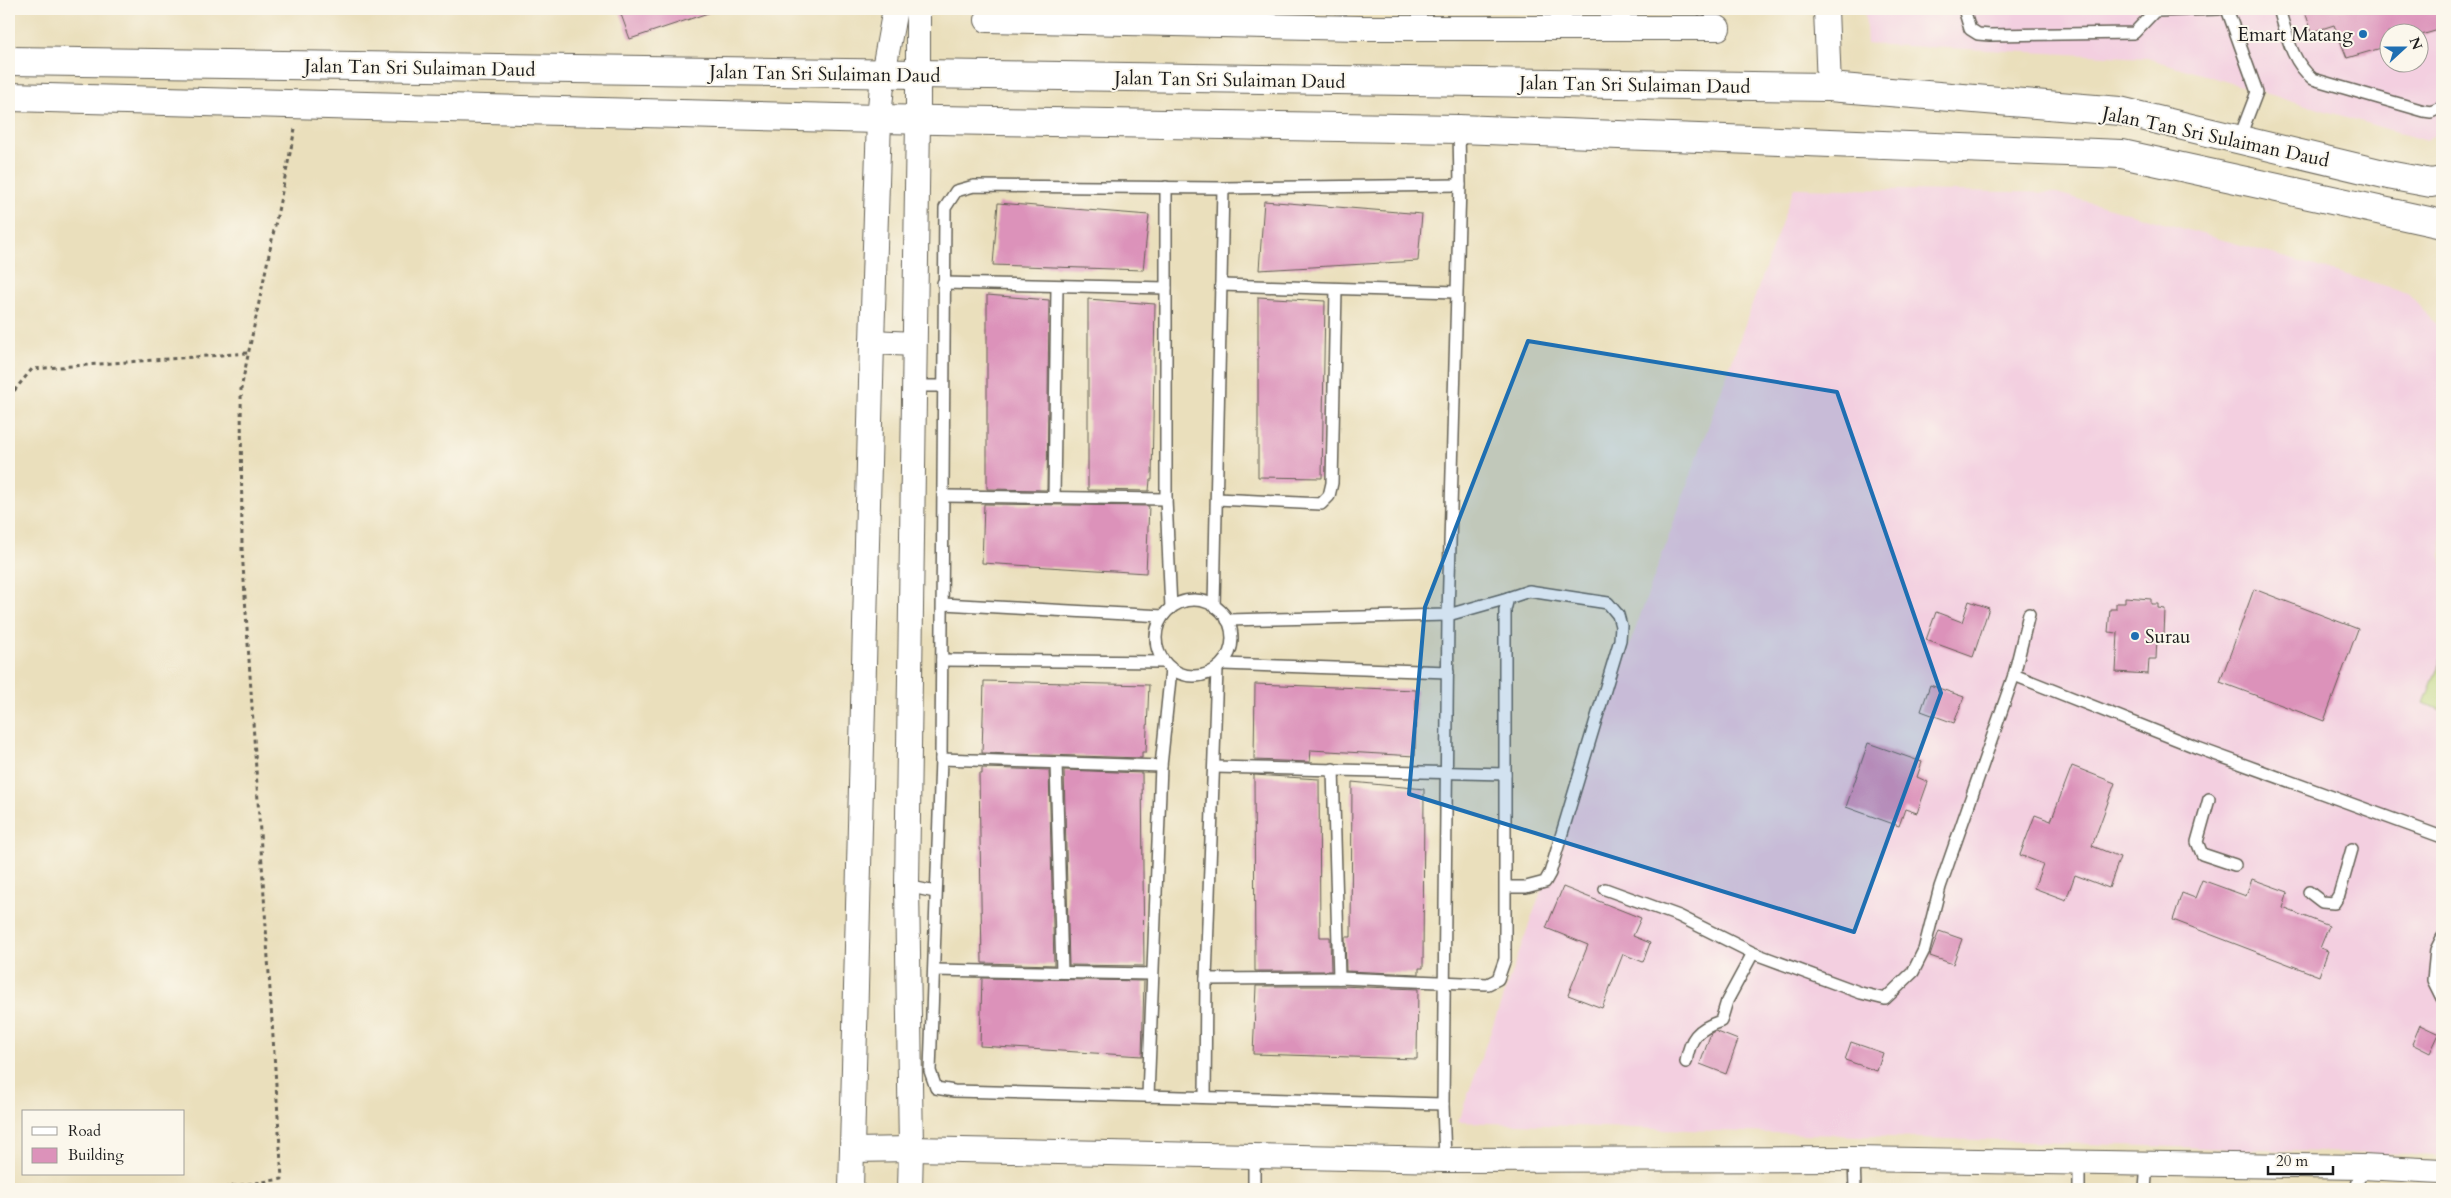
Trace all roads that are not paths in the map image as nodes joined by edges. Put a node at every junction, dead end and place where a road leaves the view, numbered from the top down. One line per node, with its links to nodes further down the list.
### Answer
1 (895, 9): 13 (street)
2 (918, 9): 14 (street)
3 (1826, 9): 15 (street)
4 (1964, 9): 8 (lane)
5 (2219, 9): 8 (lane)
6 (2227, 9): 21 (lane)
7 (2278, 9): 17 (lane)
8 (2154, 10)
9 (1359, 18): 10 (street); 11 (street)
10 (988, 20)
11 (1718, 28)
12 (9, 61): 13 (main road, Jalan Tan Sri Sulaiman Daud)
13 (883, 74): 14 (main road, Jalan Tan Sri Sulaiman Daud); 18 (street)
14 (918, 74): 15 (main road, Jalan Tan Sri Sulaiman Daud); 19 (street)
15 (1829, 87): 21 (main road, Jalan Tan Sri Sulaiman Daud)
16 (9, 97): 18 (main road, Jalan Tan Sri Sulaiman Daud)
17 (2442, 107)
18 (879, 119): 19 (main road, Jalan Tan Sri Sulaiman Daud); 33 (street)
19 (918, 119): 20 (main road, Jalan Tan Sri Sulaiman Daud); 34 (street)
20 (1459, 129): 23 (lane); 26 (main road, Jalan Tan Sri Sulaiman Daud)
21 (2239, 139): 22 (main road, Jalan Tan Sri Sulaiman Daud)
22 (2442, 180)
23 (1460, 185): 25 (lane); 32 (lane)
24 (1166, 188): 25 (lane); 27 (lane); 30 (lane)
25 (1223, 188): 28 (lane)
26 (2442, 224)
27 (943, 283): 29 (lane); 36 (lane)
28 (1221, 284): 31 (lane); 40 (lane)
29 (1057, 287): 30 (lane); 38 (lane)
30 (1166, 288): 39 (lane)
31 (1336, 289): 32 (lane); 40 (lane)
32 (1456, 292): 46 (lane)
33 (872, 342): 34 (street); 83 (street)
34 (914, 344): 35 (street)
35 (914, 386): 36 (lane); 64 (street)
36 (943, 386): 37 (lane)
37 (943, 496): 38 (lane); 42 (lane)
38 (1054, 497): 39 (lane)
39 (1166, 499): 44 (lane)
40 (1217, 500): 43 (lane)
41 (1508, 598): 46 (lane); 59 (lane); 65 (lane)
42 (943, 604): 44 (lane); 48 (lane)
43 (1214, 606): 44 (lane); 47 (lane)
44 (1167, 612): 49 (lane)
45 (2029, 614): 52 (lane)
46 (1448, 615): 47 (lane); 51 (lane)
47 (1227, 620): 50 (lane)
48 (942, 660): 49 (lane); 53 (lane)
49 (1168, 665): 50 (lane); 55 (lane)
50 (1220, 666): 51 (lane); 56 (lane)
51 (1448, 672): 58 (lane)
52 (2014, 675): 61 (lane); 70 (lane)
53 (941, 759): 54 (lane); 67 (lane)
54 (1056, 763): 55 (lane); 72 (lane)
55 (1161, 766): 73 (lane)
56 (1214, 767): 57 (lane); 75 (lane)
57 (1333, 769): 58 (lane); 74 (lane)
58 (1447, 772): 59 (lane); 76 (lane)
59 (1505, 774): 65 (lane)
60 (2209, 799): 63 (lane)
61 (2442, 837)
62 (2352, 849): 68 (lane)
63 (2235, 865)
64 (907, 886): 67 (lane); 82 (street)
65 (1505, 887): 76 (lane)
66 (1605, 889): 70 (lane)
67 (935, 892): 71 (lane)
68 (2310, 892)
69 (2442, 938): 77 (lane)
70 (1753, 953): 78 (lane)
71 (934, 970): 72 (lane); 79 (lane)
72 (1062, 972): 73 (lane)
73 (1152, 974): 79 (lane)
74 (1339, 978): 75 (lane); 76 (lane)
75 (1206, 979): 80 (lane)
76 (1444, 984): 81 (lane)
77 (2442, 998)
78 (1686, 1062)
79 (1148, 1096): 80 (lane)
80 (1205, 1097): 81 (lane)
81 (1443, 1104): 86 (lane)
82 (911, 1149): 83 (street); 84 (street); 92 (street)
83 (853, 1150): 91 (street)
84 (1254, 1156): 86 (street); 93 (lane)
85 (1854, 1159): 86 (street); 87 (street); 94 (lane)
86 (1445, 1160)
87 (2079, 1162): 88 (street); 95 (lane)
88 (2147, 1164): 90 (street); 96 (lane)
89 (2442, 1171): 90 (street)
90 (2359, 1178)
91 (851, 1189)
92 (910, 1189)
93 (1254, 1189)
94 (1855, 1189)
95 (2079, 1189)
96 (2145, 1189)

